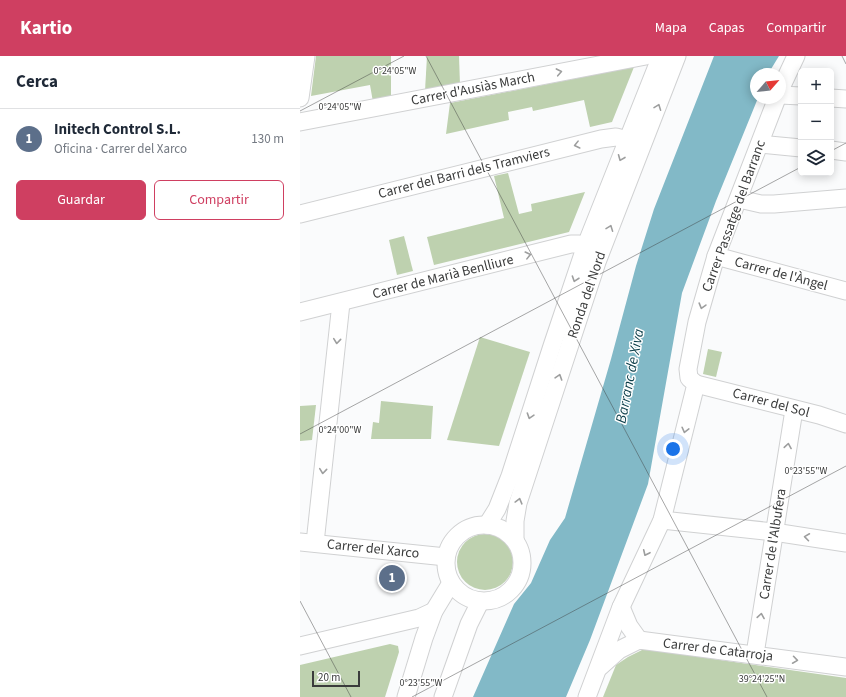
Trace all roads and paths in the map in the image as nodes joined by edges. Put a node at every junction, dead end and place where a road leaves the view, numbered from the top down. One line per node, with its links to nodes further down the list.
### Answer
1 (306, 56): 9 (street)
2 (656, 56): 5 (street, Carrer d'Ausiàs March); 14 (street, Ronda del Nord)
3 (677, 56): 33 (street, Ronda del Nord, one-way to 3)
4 (796, 56): 6 (street)
5 (599, 60): 13 (street, Carrer d'Ausiàs March, one-way to 5)
6 (786, 77)
7 (786, 95): 8 (street)
8 (798, 96)
9 (300, 98)
10 (834, 98): 11 (street)
11 (846, 99)
12 (775, 104): 15 (street, Carrer Passatge del Barranc)
13 (300, 122)
14 (628, 140): 21 (street, Carrer del Barri dels Tramviers, one-way to 21); 22 (street, Ronda del Nord, one-way to 22)
15 (760, 144): 16 (street); 20 (street, Carrer Passatge del Barranc)
16 (798, 148)
17 (834, 150): 18 (street)
18 (846, 152)
19 (846, 198): 20 (street)
20 (739, 199): 23 (street, Carrer Passatge del Barranc)
21 (300, 214)
22 (586, 246): 25 (street, Carrer de Marià Benlliure, one-way to 22); 31 (street, Ronda del Nord, one-way to 31)
23 (716, 256): 24 (street, Carrer de l'Àngel); 27 (street, Carrer Passatge del Barranc, one-way to 27)
24 (846, 292)
25 (341, 303): 26 (street, Carrer de Marià Benlliure); 34 (street, one-way to 34)
26 (300, 312)
27 (696, 384): 28 (street, Carrer del Sol); 30 (street, one-way to 30)
28 (794, 410): 29 (street, Carrer del Sol); 32 (street, Carrer de l'Albufera, one-way to 28)
29 (846, 424)
30 (662, 520): 32 (street); 39 (street, one-way to 39)
31 (487, 524): 33 (street); 36 (street)
32 (774, 532): 35 (street, one-way to 32); 46 (street, Carrer de l'Albufera, one-way to 32)
33 (515, 540): 38 (street)
34 (307, 543): 36 (street, Carrer del Xarco)
35 (846, 543)
36 (446, 557): 37 (street)
37 (456, 588): 38 (street); 40 (street); 43 (street)
38 (480, 602): 43 (street)
39 (621, 607): 44 (street); 48 (street)
40 (434, 610): 41 (street); 42 (street)
41 (402, 622): 42 (street); 45 (street)
42 (424, 638): 49 (street)
43 (464, 638): 50 (street)
44 (639, 640): 46 (street, Carrer de Catarroja); 48 (street)
45 (300, 646)
46 (755, 654): 47 (street, Carrer de Catarroja, one-way to 47)
47 (846, 667)
48 (598, 668): 51 (street)
49 (406, 697)
50 (443, 697)
51 (587, 697)

